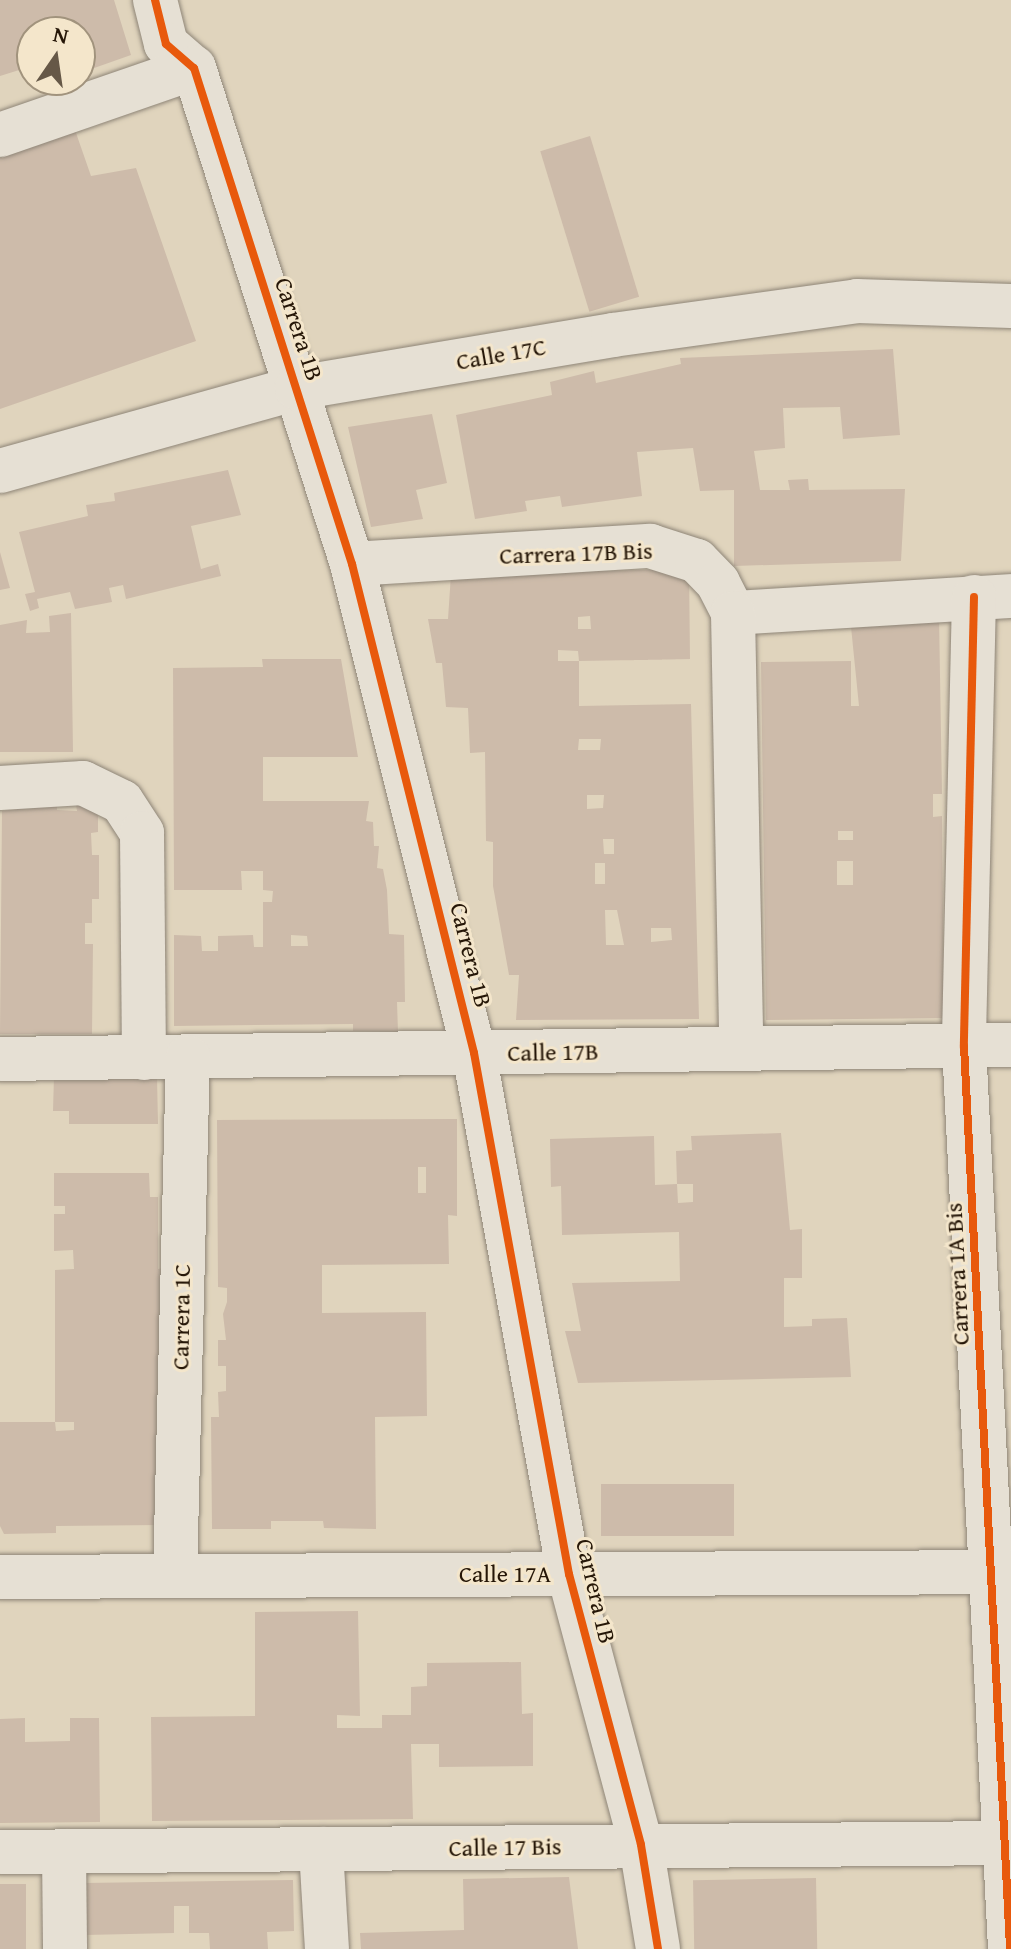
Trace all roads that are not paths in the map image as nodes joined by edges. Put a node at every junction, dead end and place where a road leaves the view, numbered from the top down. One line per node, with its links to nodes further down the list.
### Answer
1 (155, 0): 2 (street, Carrera 1B)
2 (194, 68): 3 (street); 5 (street, Carrera 1B)
3 (0, 135)
4 (1011, 306): 5 (street, Calle 17C)
5 (297, 388): 6 (street, Calle 17C); 7 (street, Carrera 1B)
6 (0, 471)
7 (352, 564): 9 (street, Carrera 17B Bis); 14 (street, Carrera 1B)
8 (992, 596): 9 (street); 12 (street, Carrera 1A Bis)
9 (733, 613): 13 (street)
10 (0, 788): 16 (street)
11 (1011, 1045): 12 (street, Calle 17B)
12 (964, 1046): 13 (street, Calle 17B); 18 (street, Carrera 1A Bis)
13 (741, 1049): 14 (street, Calle 17B)
14 (474, 1053): 15 (street, Calle 17B); 19 (street, Carrera 1B)
15 (188, 1057): 16 (street, Calle 17B); 20 (street, Carrera 1C)
16 (144, 1058): 17 (street, Calle 17B)
17 (0, 1059)
18 (1002, 1572): 19 (street, Calle 17A); 22 (street, Carrera 1A Bis)
19 (569, 1574): 20 (street, Calle 17A); 23 (street, Carrera 1B)
20 (175, 1576): 21 (street, Calle 17A)
21 (0, 1577)
22 (1008, 1843): 23 (street, Calle 17 Bis); 30 (street, Carrera 1A Bis)
23 (641, 1845): 24 (street, Calle 17 Bis); 29 (street, Carrera 1B)
24 (321, 1849): 25 (street, Calle 17 Bis); 28 (street)
25 (64, 1851): 26 (street, Calle 17 Bis); 27 (street)
26 (0, 1852)
27 (65, 1949)
28 (327, 1949)
29 (658, 1949)
30 (1010, 1949)

